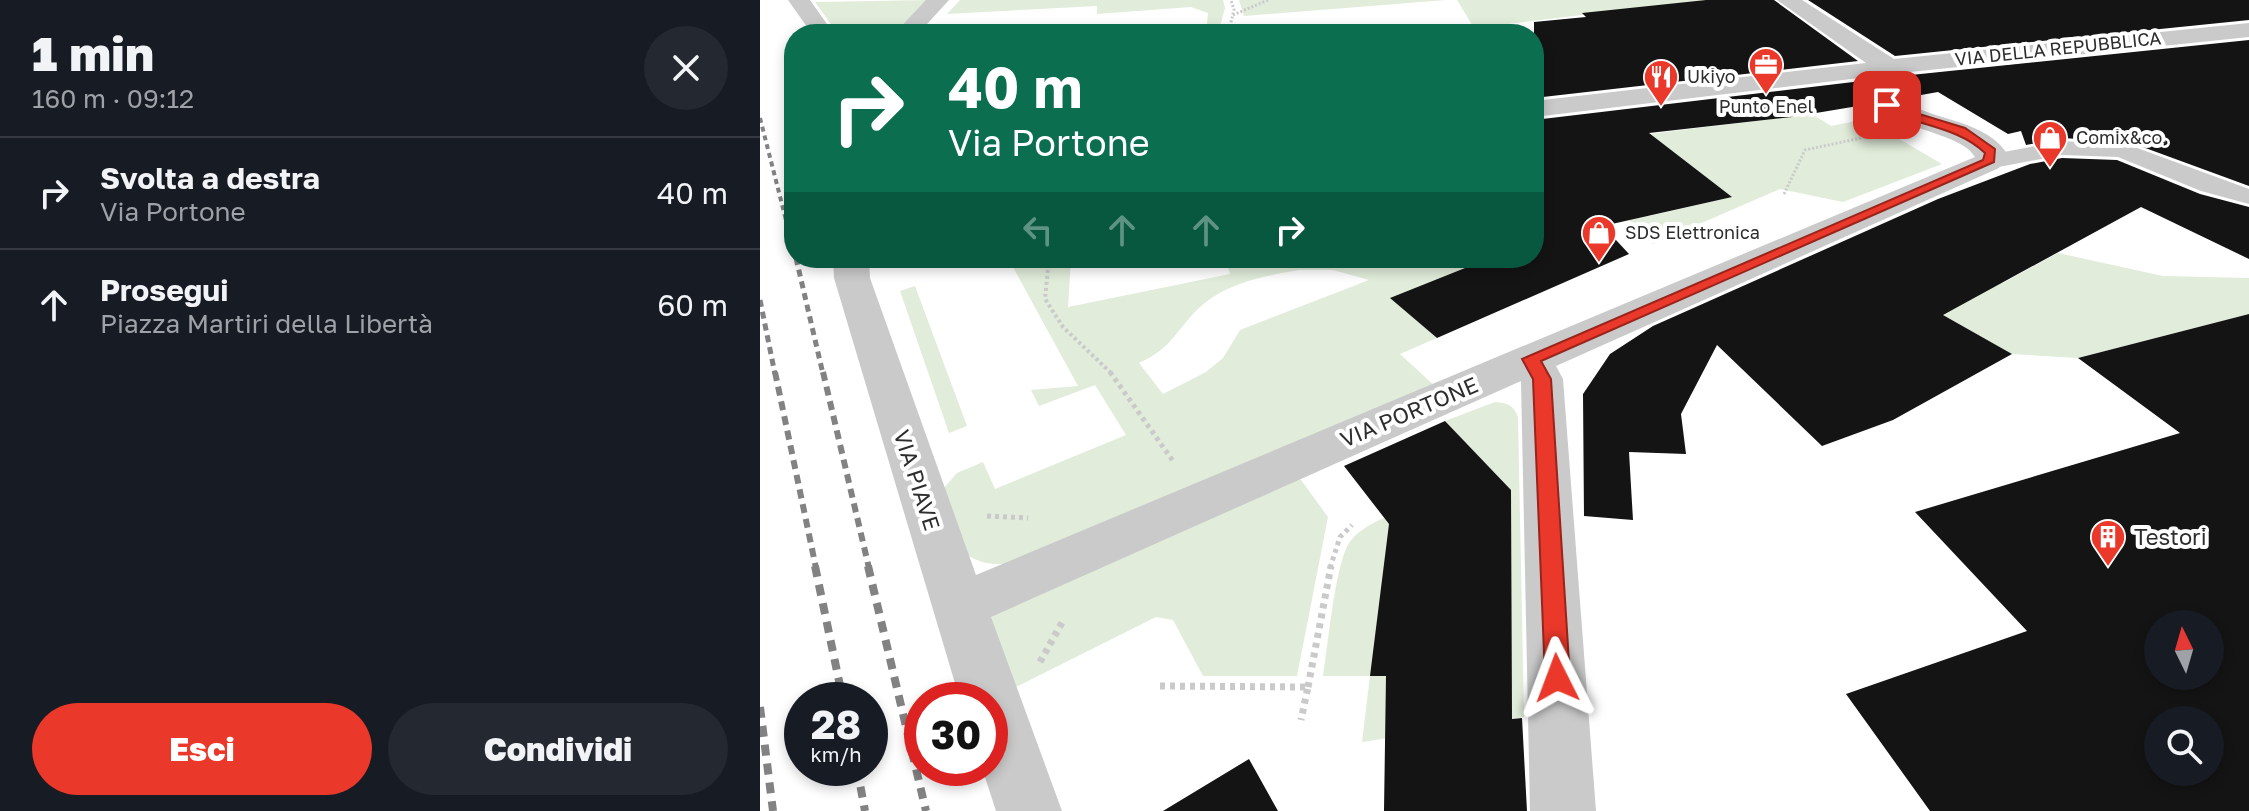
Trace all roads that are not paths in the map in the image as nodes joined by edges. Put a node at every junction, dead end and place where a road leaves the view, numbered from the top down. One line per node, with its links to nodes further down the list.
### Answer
1 (799, 0): 4 (street)
2 (938, 0): 5 (street)
3 (1788, 0): 7 (street)
4 (816, 24)
5 (915, 24)
6 (2249, 30): 7 (street, VIA DELLA REPUBBLICA)
7 (1892, 67): 8 (street, VIA DELLA REPUBBLICA); 9 (street)
8 (1544, 108)
9 (1988, 162): 10 (lane); 12 (street, VIA PORTONE)
10 (2249, 197)
11 (852, 268): 13 (street, VIA PIAVE)
12 (1531, 359): 13 (street, VIA PORTONE); 17 (street)
13 (957, 607): 14 (street, VIA PIAVE)
14 (1000, 682)
15 (1008, 706): 16 (street, VIA PIAVE)
16 (1029, 811)
17 (1563, 811)

